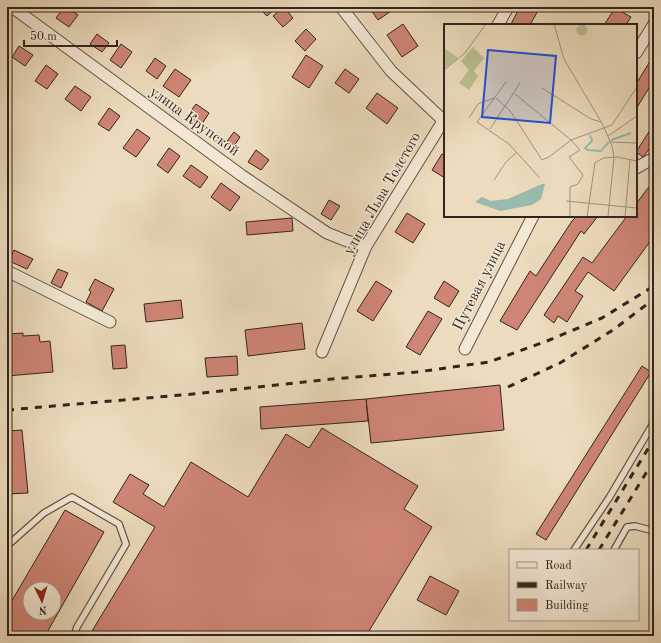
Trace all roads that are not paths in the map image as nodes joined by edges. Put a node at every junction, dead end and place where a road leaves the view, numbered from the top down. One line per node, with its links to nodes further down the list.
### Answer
1 (12, 7): 11 (street, улица Крупской)
2 (341, 7): 7 (street)
3 (508, 7): 4 (street)
4 (499, 24)
5 (654, 24): 6 (street)
6 (637, 51)
7 (444, 120): 11 (street, улица Льва Толстого)
8 (654, 158): 9 (street)
9 (637, 167)
10 (532, 217): 14 (street, Путевая улица)
11 (366, 246): 15 (street, улица Льва Толстого)
12 (7, 271): 13 (street)
13 (110, 322)
14 (464, 349)
15 (322, 352)
16 (654, 422): 19 (lane)
17 (654, 531): 20 (lane)
18 (7, 546): 21 (lane)
19 (575, 549)
20 (615, 549)
21 (74, 636)

